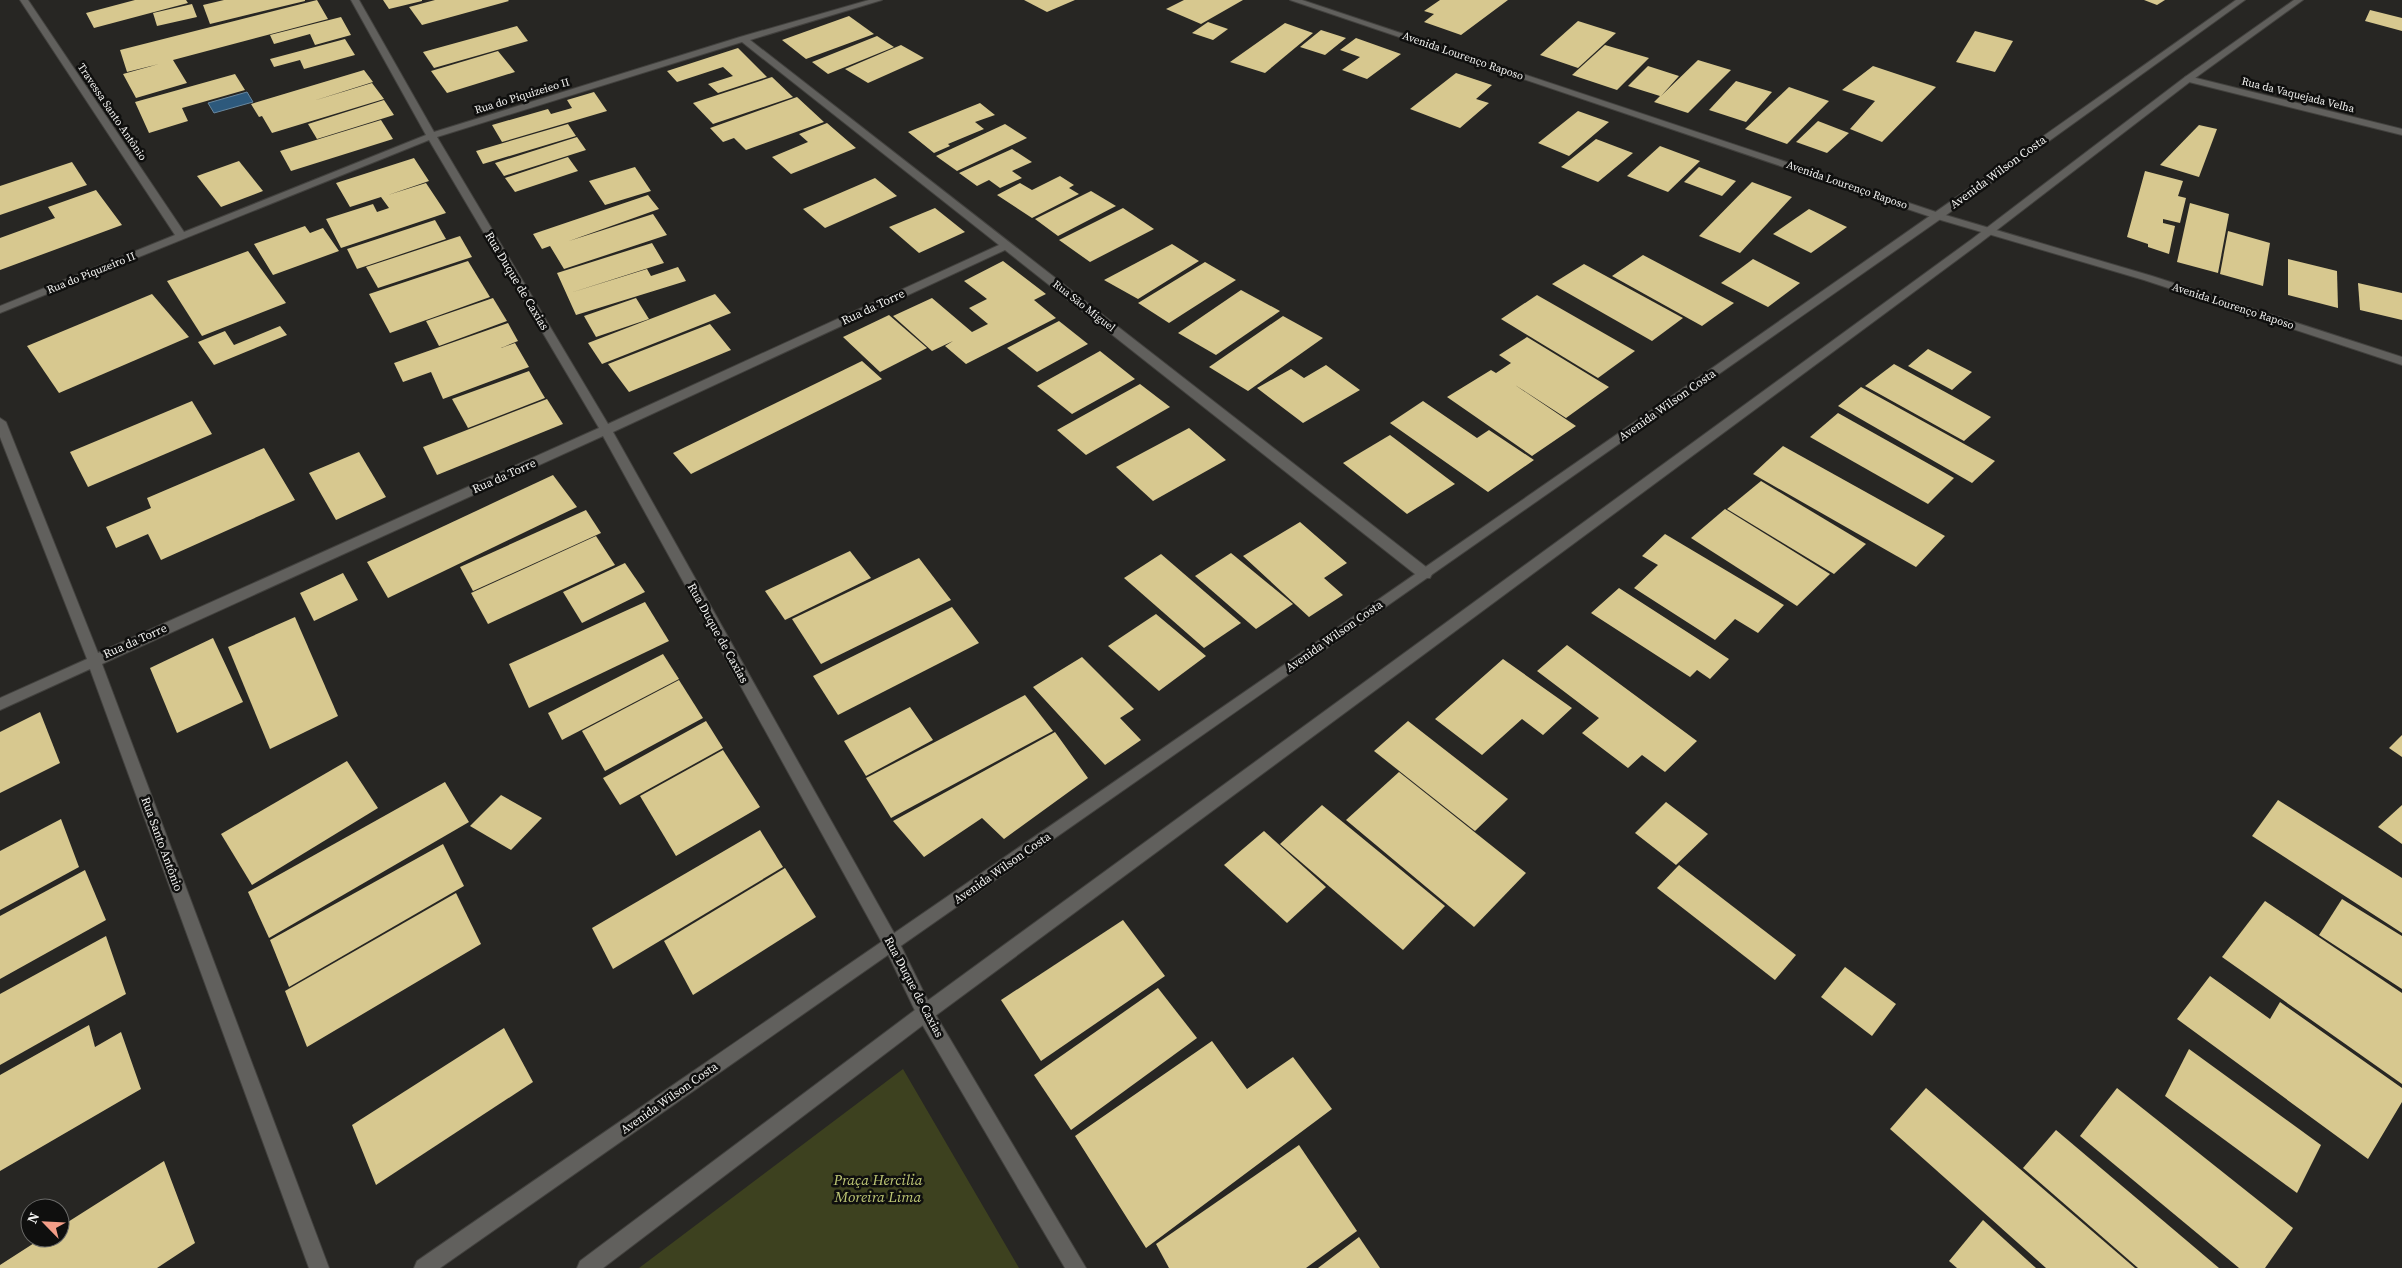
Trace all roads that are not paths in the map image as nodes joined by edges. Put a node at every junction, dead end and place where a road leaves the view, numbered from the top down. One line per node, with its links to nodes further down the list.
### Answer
1 (24, 0): 13 (street, Travessa Santo Antônio)
2 (356, 0): 10 (street, Rua Duque de Caxias)
3 (878, 0): 7 (street, Rua do Piquizeieo II)
4 (1294, 0): 11 (street, Avenida Lourenço Raposo)
5 (2241, 0): 11 (street, Avenida Wilson Costa)
6 (2299, 0): 8 (street)
7 (743, 39): 10 (street, Rua do Piquizeieo II); 14 (street, Rua São Miguel)
8 (2188, 79): 9 (street, Rua da Vaquejada Velha); 12 (street)
9 (2402, 132)
10 (431, 136): 13 (street, Rua do Piquizeieo II); 18 (street, Rua Duque de Caxias)
11 (1938, 216): 12 (street, Avenida Lourenço Raposo); 19 (street, Avenida Wilson Costa)
12 (1989, 231): 16 (street, Avenida Lourenço Raposo); 23 (street)
13 (181, 236): 15 (street, Rua do Piquzeiro II)
14 (1008, 245): 18 (street, Rua da Torre); 19 (street, Rua São Miguel)
15 (0, 310)
16 (2402, 361)
17 (0, 422): 20 (street, Rua Santo Antônio)
18 (606, 430): 20 (street, Rua da Torre); 22 (street, Rua Duque de Caxias)
19 (1425, 574): 22 (street, Avenida Wilson Costa)
20 (94, 660): 21 (street, Rua da Torre); 24 (street, Rua Santo Antônio)
21 (0, 704)
22 (892, 944): 23 (street, Rua Duque de Caxias); 25 (street, Avenida Wilson Costa)
23 (925, 1013): 26 (street); 27 (street, Rua Duque de Caxias)
24 (319, 1268)
25 (424, 1268)
26 (587, 1268)
27 (1076, 1268)

